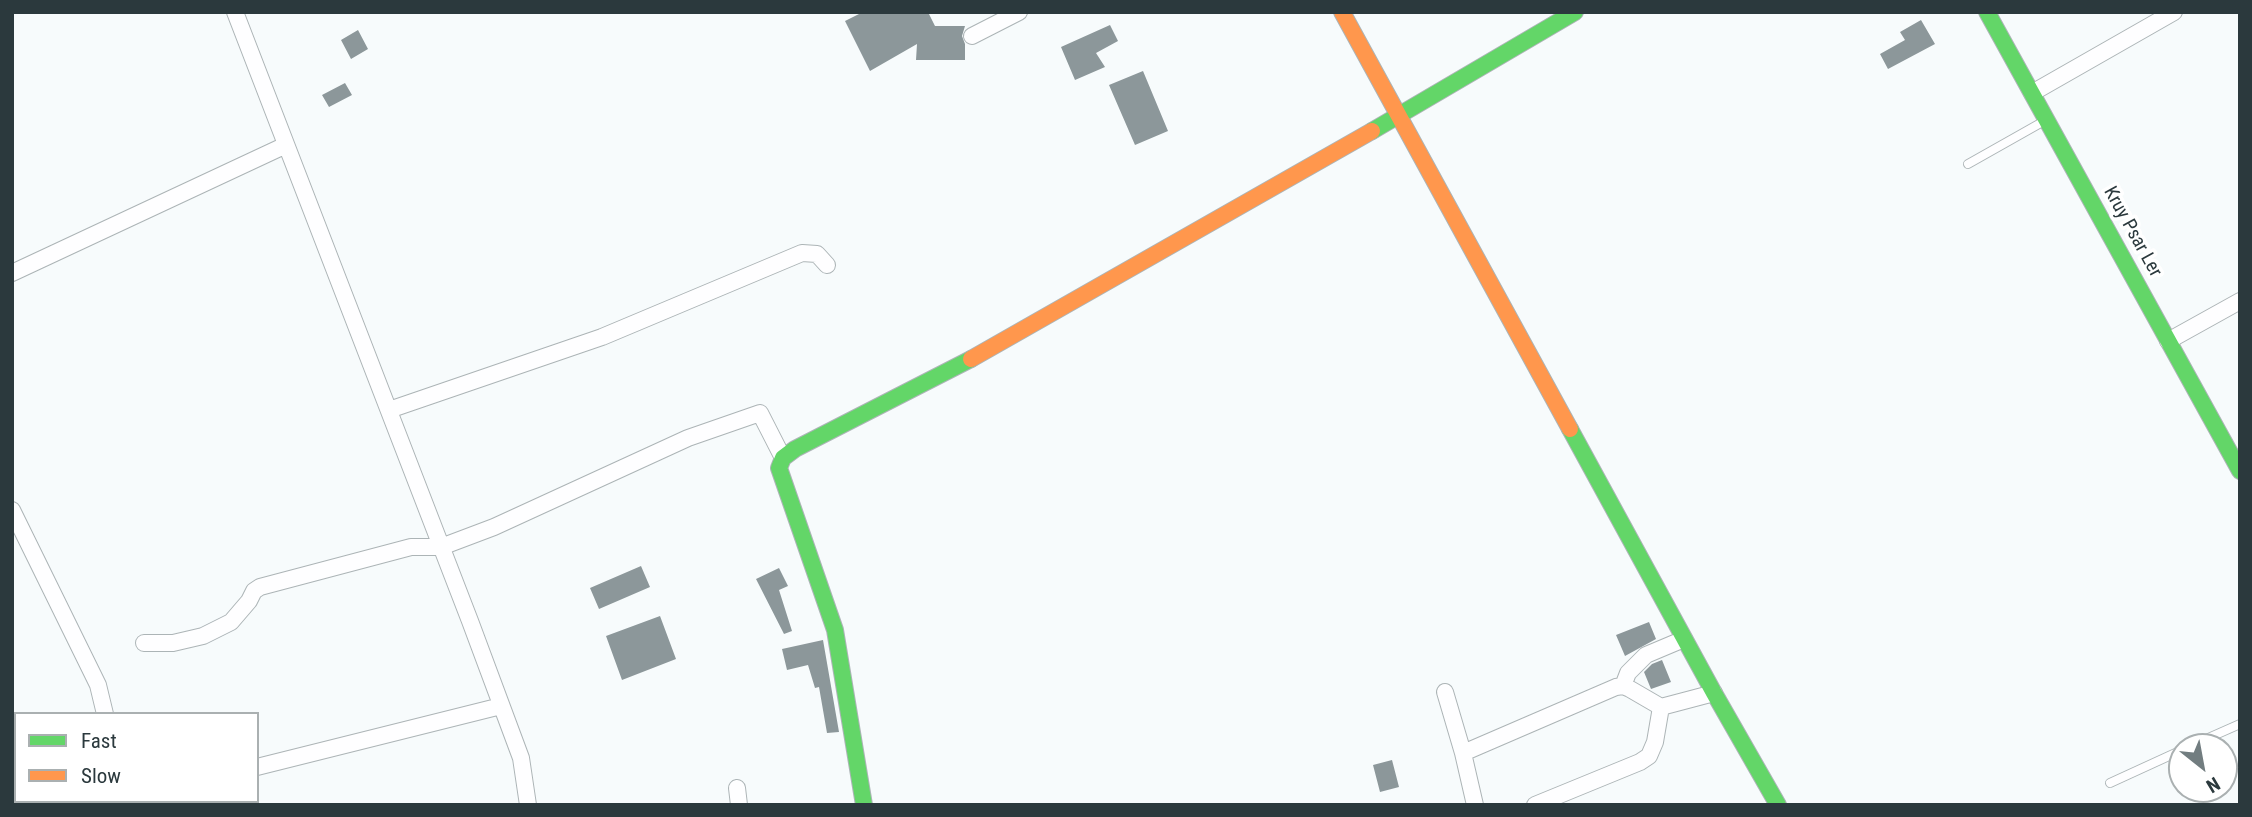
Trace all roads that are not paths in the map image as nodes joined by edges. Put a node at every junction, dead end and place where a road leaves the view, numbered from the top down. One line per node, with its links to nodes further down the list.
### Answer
1 (235, 12): 11 (street)
2 (1020, 12): 7 (street)
3 (1342, 12): 9 (street)
4 (1575, 12): 9 (street)
5 (1987, 12): 8 (street, Kruy Psar Ler)
6 (2174, 12): 8 (street)
7 (972, 36)
8 (2032, 93): 10 (street, Kruy Psar Ler)
9 (1399, 116): 18 (street); 22 (street)
10 (2046, 120): 12 (lane); 16 (street, Kruy Psar Ler)
11 (286, 145): 14 (street); 17 (street)
12 (1968, 164)
13 (827, 265): 17 (street)
14 (12, 273)
15 (2240, 300): 16 (street)
16 (2168, 341): 19 (street, Kruy Psar Ler)
17 (389, 410): 21 (street)
18 (783, 458): 21 (street); 39 (street)
19 (2240, 471)
20 (12, 510): 29 (street)
21 (441, 547): 23 (street); 27 (street)
22 (1684, 639): 24 (street); 26 (street)
23 (144, 643)
24 (1623, 686): 28 (street); 32 (street)
25 (1445, 692): 32 (street)
26 (1714, 694): 28 (street); 42 (street)
27 (501, 706): 34 (street); 37 (street)
28 (1661, 707): 41 (street)
29 (105, 712)
30 (2240, 723): 31 (lane)
31 (2218, 733)
32 (1463, 753): 40 (street)
33 (2168, 756): 35 (lane)
34 (259, 766)
35 (2110, 783)
36 (737, 788): 38 (street)
37 (528, 805)
38 (739, 805)
39 (864, 805)
40 (1475, 805)
41 (1535, 805)
42 (1778, 805)

